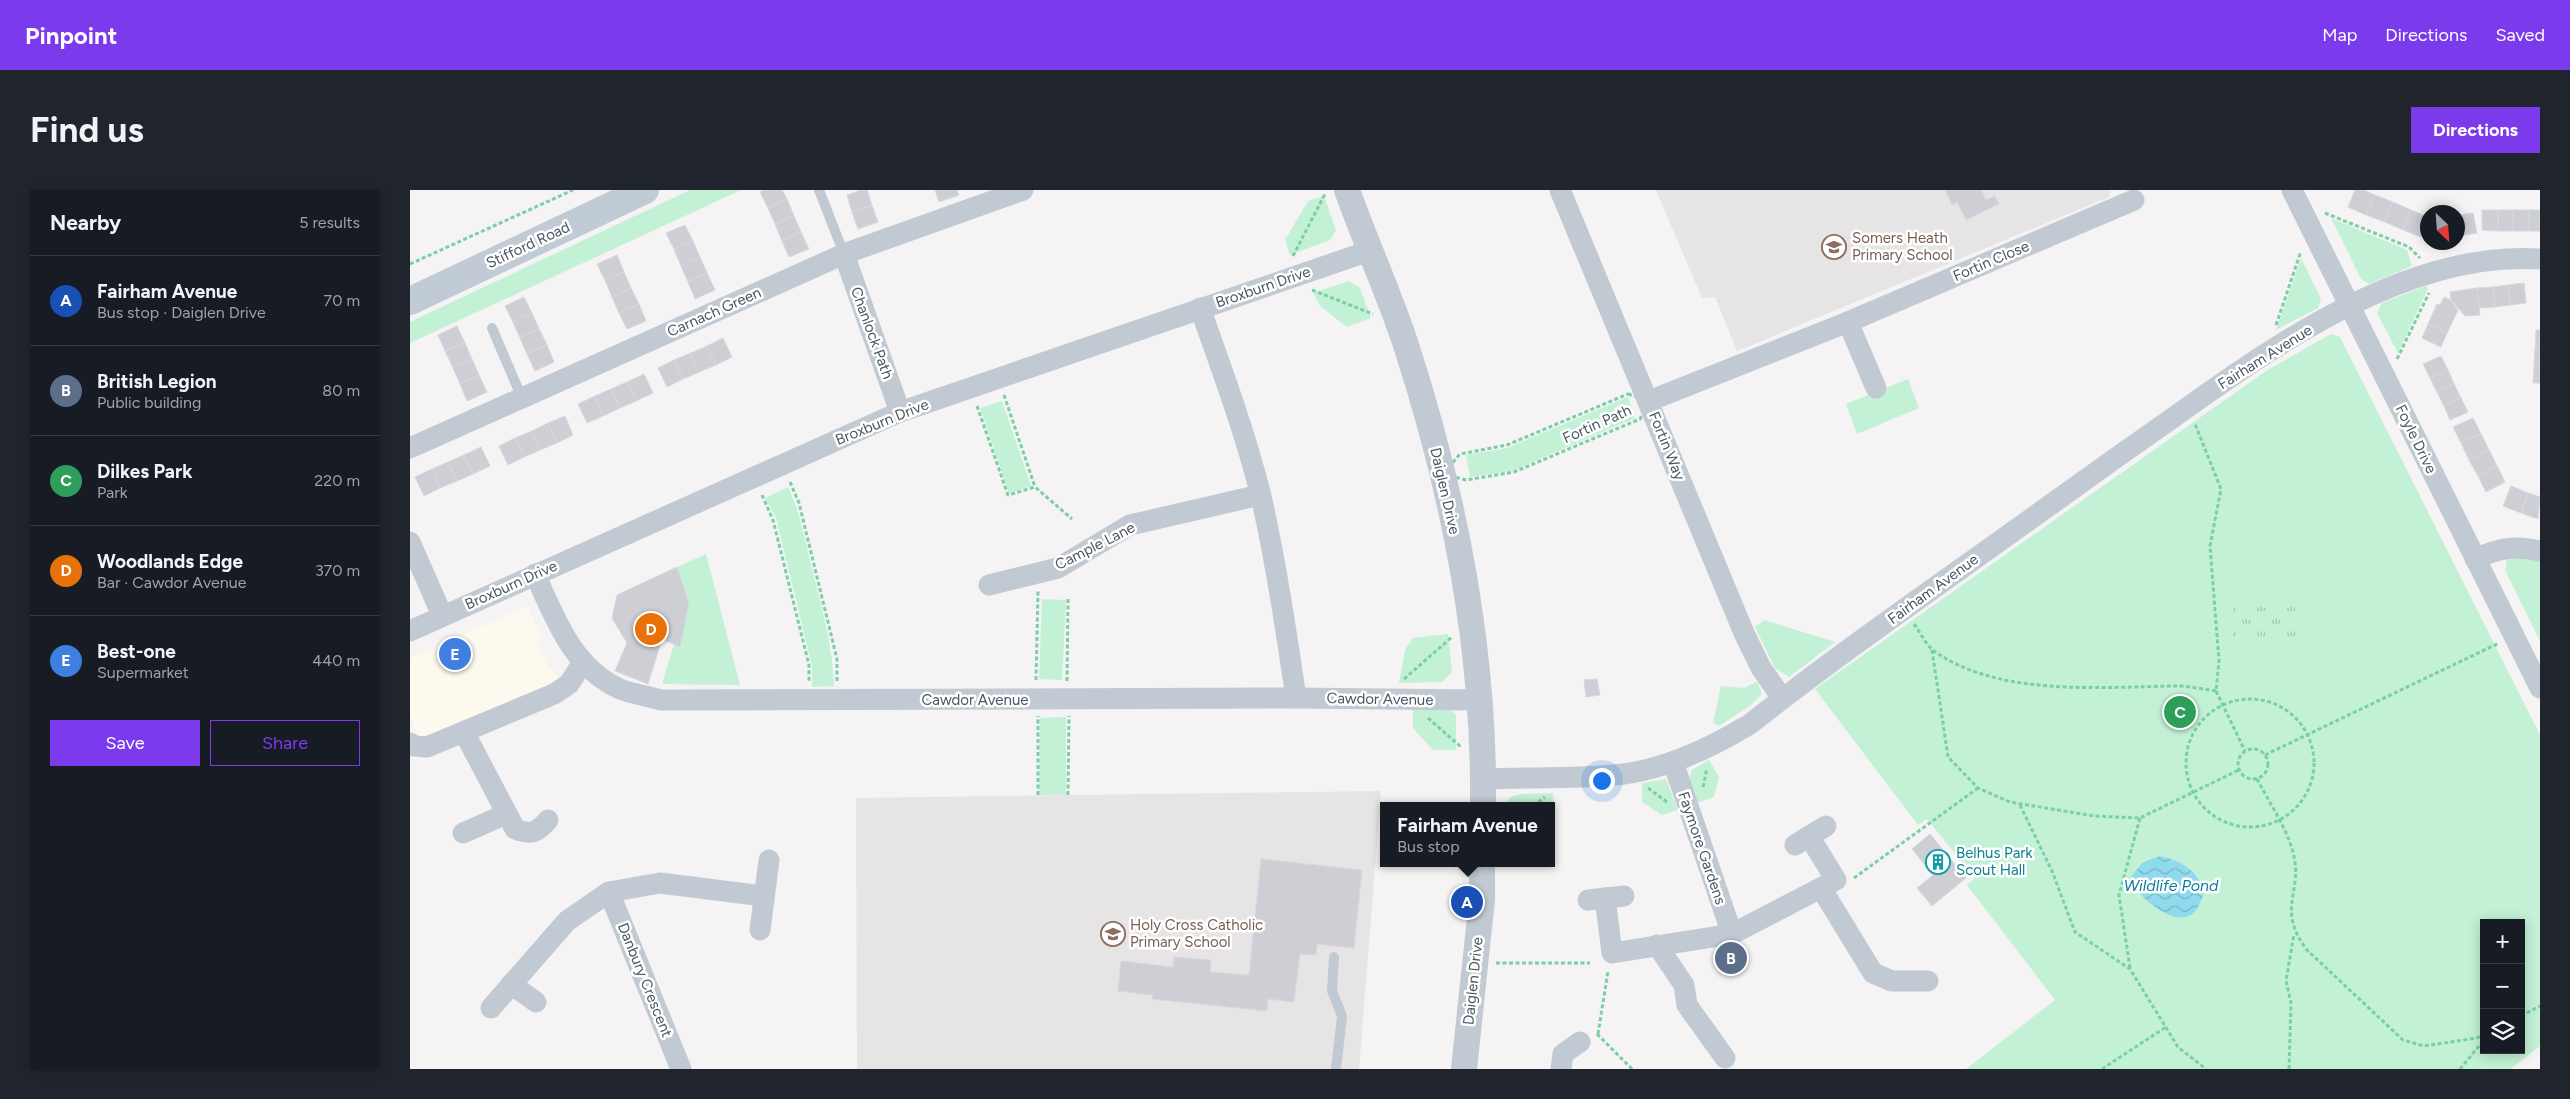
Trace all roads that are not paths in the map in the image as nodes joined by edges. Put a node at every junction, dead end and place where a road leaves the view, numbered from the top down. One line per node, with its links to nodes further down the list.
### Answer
1 (645, 190): 12 (main road, Stifford Road)
2 (819, 190): 10 (lane)
3 (1023, 190): 7 (street, Carnach Green)
4 (1560, 190): 19 (street, Fortin Way)
5 (2292, 190): 13 (street, Foyle Drive)
6 (1336, 192): 9 (street, Daiglen Drive)
7 (988, 196): 10 (street, Carnach Green)
8 (2134, 200): 15 (street, Fortin Close)
9 (1368, 251): 14 (street, Broxburn Drive); 34 (street, Daiglen Drive)
10 (844, 254): 18 (street, Carnach Green); 20 (street, Chanlock Path)
11 (2540, 259): 13 (street, Fairham Avenue)
12 (410, 301)
13 (2350, 307): 25 (street, Foyle Drive); 33 (street, Fairham Avenue)
14 (1200, 308): 20 (street, Broxburn Drive); 22 (street)
15 (1848, 322): 17 (street); 19 (street, Fortin Close)
16 (492, 328): 18 (lane)
17 (1876, 388)
18 (522, 398): 21 (street, Carnach Green)
19 (1649, 401): 33 (street, Fortin Way)
20 (900, 412): 26 (street, Broxburn Drive)
21 (410, 448)
22 (1260, 495): 27 (street, Cample Lane); 32 (street)
23 (410, 542): 28 (street)
24 (2540, 551): 25 (street)
25 (2475, 559): 31 (street, Foyle Drive)
26 (535, 574): 28 (street, Broxburn Drive); 30 (street, Cawdor Avenue)
27 (989, 585)
28 (442, 616): 29 (street, Broxburn Drive)
29 (410, 630)
30 (583, 662): 32 (street, Cawdor Avenue); 35 (street)
31 (2540, 688)
32 (1296, 698): 34 (street, Cawdor Avenue)
33 (1782, 698): 37 (street, Fairham Avenue)
34 (1479, 700): 38 (street, Daiglen Drive)
35 (464, 732): 36 (street); 40 (street)
36 (410, 744)
37 (1673, 762): 38 (street, Fairham Avenue); 51 (street, Faymore Gardens)
38 (1483, 779): 39 (street, Daiglen Drive)
39 (1483, 802)
40 (506, 814): 41 (street); 42 (street)
41 (548, 820)
42 (463, 833)
43 (1810, 836): 47 (street)
44 (768, 860): 48 (street)
45 (1482, 867): 62 (street, Daiglen Drive)
46 (609, 892): 48 (street); 55 (street); 60 (street, Danbury Crescent)
47 (1824, 893): 51 (street); 54 (street)
48 (764, 896): 50 (street)
49 (1606, 898): 52 (street)
50 (760, 930)
51 (1732, 934): 52 (street)
52 (1658, 945): 59 (street)
53 (1334, 957): 61 (lane)
54 (1928, 981)
55 (511, 984): 56 (street); 57 (street)
56 (536, 1002)
57 (490, 1008)
58 (1589, 1038): 63 (street)
59 (1725, 1058)
60 (681, 1069)
61 (1336, 1069)
62 (1464, 1069)
63 (1561, 1069)

